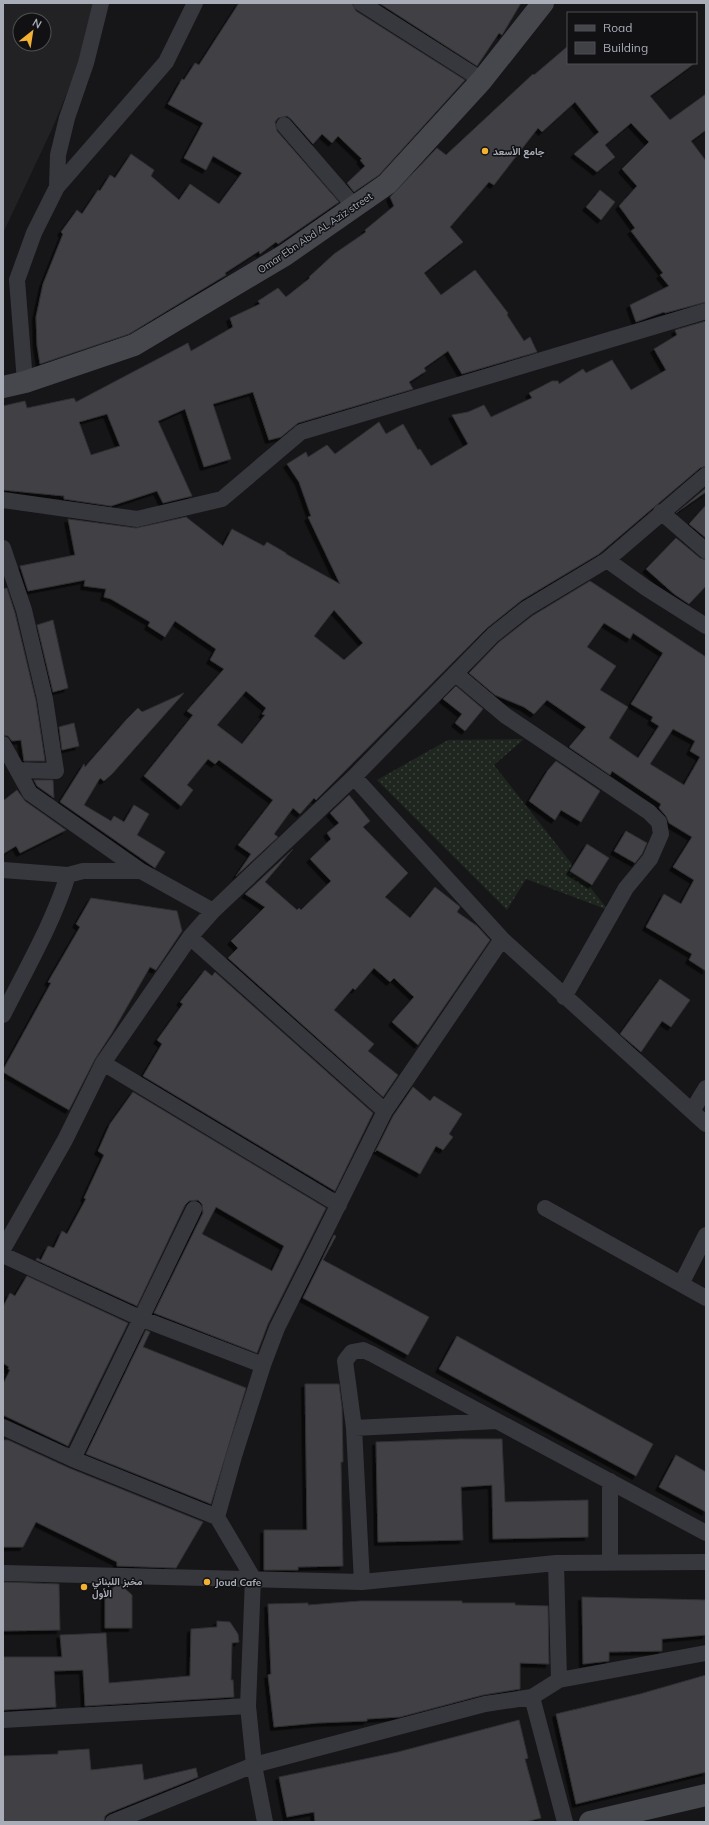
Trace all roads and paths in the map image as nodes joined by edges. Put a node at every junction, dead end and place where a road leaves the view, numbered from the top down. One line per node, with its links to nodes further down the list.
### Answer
1 (102, 3): 7 (street)
2 (195, 3): 7 (street)
3 (361, 3): 5 (street)
4 (543, 3): 5 (street, Omar Ebn Abd AL Aziz street)
5 (482, 80): 8 (street, Omar Ebn Abd AL Aziz street)
6 (284, 125): 8 (street)
7 (57, 187): 10 (street)
8 (355, 207): 10 (street, Omar Ebn Abd AL Aziz street)
9 (706, 311): 13 (street)
10 (26, 382): 11 (street, Omar Ebn Abd AL Aziz street)
11 (3, 386)
12 (706, 475): 14 (street)
13 (3, 500)
14 (661, 512): 16 (street); 17 (street)
15 (3, 548): 21 (street)
16 (706, 551)
17 (607, 560): 18 (street); 19 (street)
18 (706, 626)
19 (456, 674): 22 (street); 29 (street)
20 (3, 744): 21 (street)
21 (18, 770): 24 (street)
22 (354, 777): 26 (street); 28 (street)
23 (3, 870): 25 (street)
24 (141, 870): 25 (street); 26 (street)
25 (68, 874): 30 (street)
26 (213, 911): 27 (street)
27 (190, 937): 31 (street); 33 (street)
28 (502, 939): 29 (street); 33 (street)
29 (564, 997): 34 (street)
30 (3, 1014)
31 (103, 1063): 36 (street); 40 (street)
32 (706, 1088): 34 (street)
33 (385, 1111): 36 (street)
34 (692, 1111): 35 (street)
35 (706, 1124)
36 (339, 1205): 45 (street)
37 (545, 1208): 42 (street)
38 (194, 1209): 44 (street)
39 (706, 1235): 42 (street)
40 (3, 1249)
41 (3, 1255): 44 (street)
42 (681, 1284): 43 (street)
43 (706, 1298)
44 (140, 1318): 45 (street); 49 (street)
45 (264, 1365): 51 (street)
46 (497, 1421): 48 (street); 48 (street); 50 (street)
47 (3, 1427): 49 (street)
48 (354, 1428): 58 (street)
49 (73, 1459): 51 (street)
50 (610, 1481): 52 (street); 55 (street)
51 (218, 1517): 57 (street)
52 (706, 1533)
53 (706, 1562): 55 (street)
54 (556, 1563): 55 (street); 58 (street); 60 (street)
55 (610, 1563)
56 (3, 1573): 57 (street)
57 (253, 1578): 58 (street); 62 (street)
58 (362, 1582)
59 (706, 1653): 60 (street)
60 (559, 1680): 61 (street)
61 (532, 1697): 64 (street); 68 (street)
62 (248, 1706): 63 (street); 64 (street)
63 (3, 1720)
64 (254, 1765): 66 (street); 67 (street)
65 (706, 1794): 69 (street)
66 (114, 1822)
67 (265, 1822)
68 (565, 1822)
69 (590, 1822)

